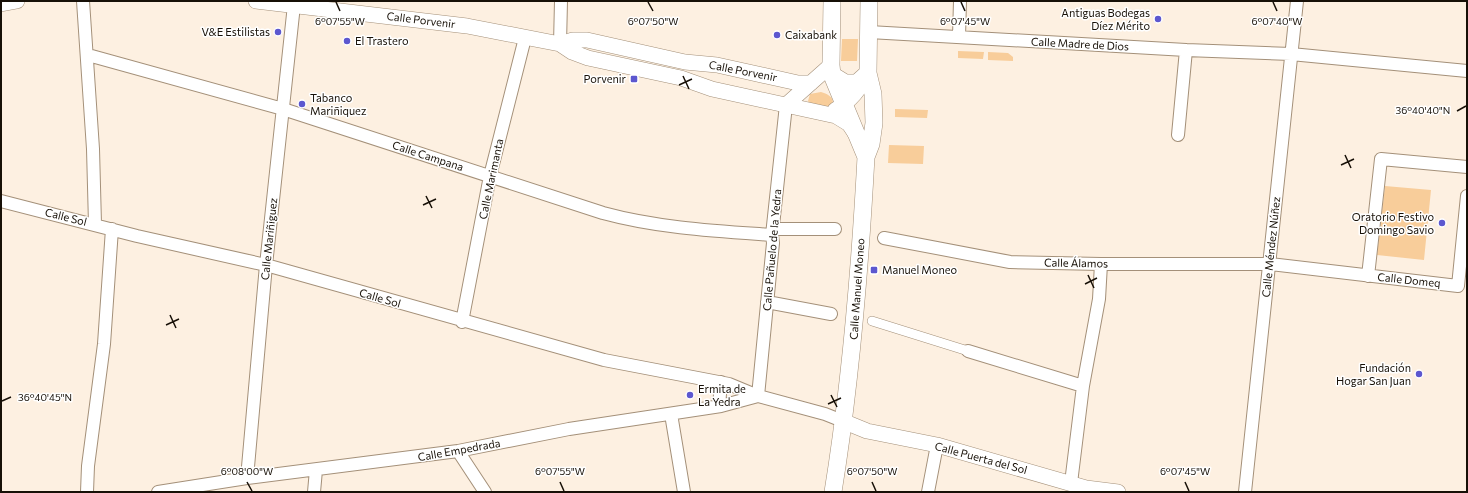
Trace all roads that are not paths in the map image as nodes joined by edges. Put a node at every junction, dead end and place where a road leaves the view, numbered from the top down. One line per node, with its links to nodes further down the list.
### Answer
1 (17, 1): 10 (street)
2 (83, 1): 17 (street)
3 (256, 1): 9 (street, Calle Porvenir)
4 (561, 1): 14 (street)
5 (832, 1): 18 (main road)
6 (869, 1): 11 (main road)
7 (960, 1): 12 (street)
8 (1297, 1): 16 (street, Calle Méndez Núñez)
9 (294, 3): 13 (street, Calle Porvenir); 25 (street, Calle Mariñiguez)
10 (1, 4)
11 (869, 32): 12 (street, Calle Madre de Dios); 20 (main road)
12 (959, 37): 15 (street, Calle Madre de Dios)
13 (524, 38): 14 (street, Calle Porvenir); 31 (street, Calle Marimanta)
14 (560, 44): 21 (street, Calle Porvenir); 23 (street, Calle Porvenir)
15 (1186, 50): 16 (street, Calle Madre de Dios); 27 (street)
16 (1291, 54): 19 (street, Calle Madre de Dios); 40 (street, Calle Méndez Núñez)
17 (88, 55): 25 (street, Calle Campana); 34 (street)
18 (832, 70): 20 (main road); 22 (street); 24 (main road)
19 (1467, 71)
20 (868, 73): 24 (street); 29 (main road)
21 (784, 80): 22 (street, Calle Porvenir); 23 (street, Calle Porvenir)
22 (811, 83): 23 (street)
23 (782, 104): 26 (street, Calle Porvenir); 37 (street, Calle Pañuelo de la Yedra)
24 (845, 104): 26 (street); 28 (main road)
25 (284, 109): 31 (street, Calle Campana); 41 (street, Calle Mariñiguez)
26 (825, 114): 28 (street, Calle Porvenir)
27 (1178, 135)
28 (860, 141): 29 (main road)
29 (866, 157): 53 (main road, Calle Manuel Moneo)
30 (1467, 167): 42 (street)
31 (490, 176): 37 (street, Calle Campana); 46 (street, Calle Marimanta)
32 (1467, 196): 42 (street, Calle Domeq)
33 (1, 201): 34 (street, Calle Sol)
34 (95, 224): 35 (street, Calle Sol)
35 (112, 229): 41 (street, Calle Sol); 60 (street)
36 (835, 229): 37 (street)
37 (772, 232): 43 (street, Calle Pañuelo de la Yedra)
38 (884, 238): 39 (street, Calle Álamos)
39 (1101, 264): 40 (street, Calle Álamos); 49 (street)
40 (1270, 264): 42 (street, Calle Domeq); 68 (street, Calle Méndez Núñez)
41 (266, 265): 46 (street, Calle Sol); 57 (street, Calle Mariñiguez)
42 (1368, 276)
43 (767, 302): 44 (street); 50 (street, Calle Pañuelo de la Yedra)
44 (831, 314)
45 (872, 321): 47 (street)
46 (462, 322): 48 (street, Calle Sol)
47 (968, 351): 49 (street)
48 (720, 382): 50 (street, Calle Sol); 51 (street)
49 (1083, 386): 58 (street)
50 (758, 396): 51 (street, Calle Empedrada); 53 (street, Calle Sol)
51 (719, 406): 52 (street, Calle Empedrada)
52 (671, 414): 55 (street, Calle Empedrada); 64 (street)
53 (845, 422): 54 (street, Calle Puerta del Sol); 65 (main road, Calle Manuel Moneo)
54 (937, 445): 58 (street, Calle Puerta del Sol); 66 (street)
55 (458, 452): 56 (street, Calle Empedrada); 63 (street)
56 (316, 470): 57 (street, Calle Empedrada); 62 (street)
57 (246, 478): 59 (street, Calle Empedrada)
58 (1071, 483): 67 (street, Calle Puerta del Sol)
59 (224, 487): 61 (street, Calle Empedrada)
60 (87, 492)
61 (158, 492)
62 (314, 492)
63 (485, 492)
64 (684, 492)
65 (833, 492)
66 (928, 492)
67 (1118, 492)
68 (1245, 492)

